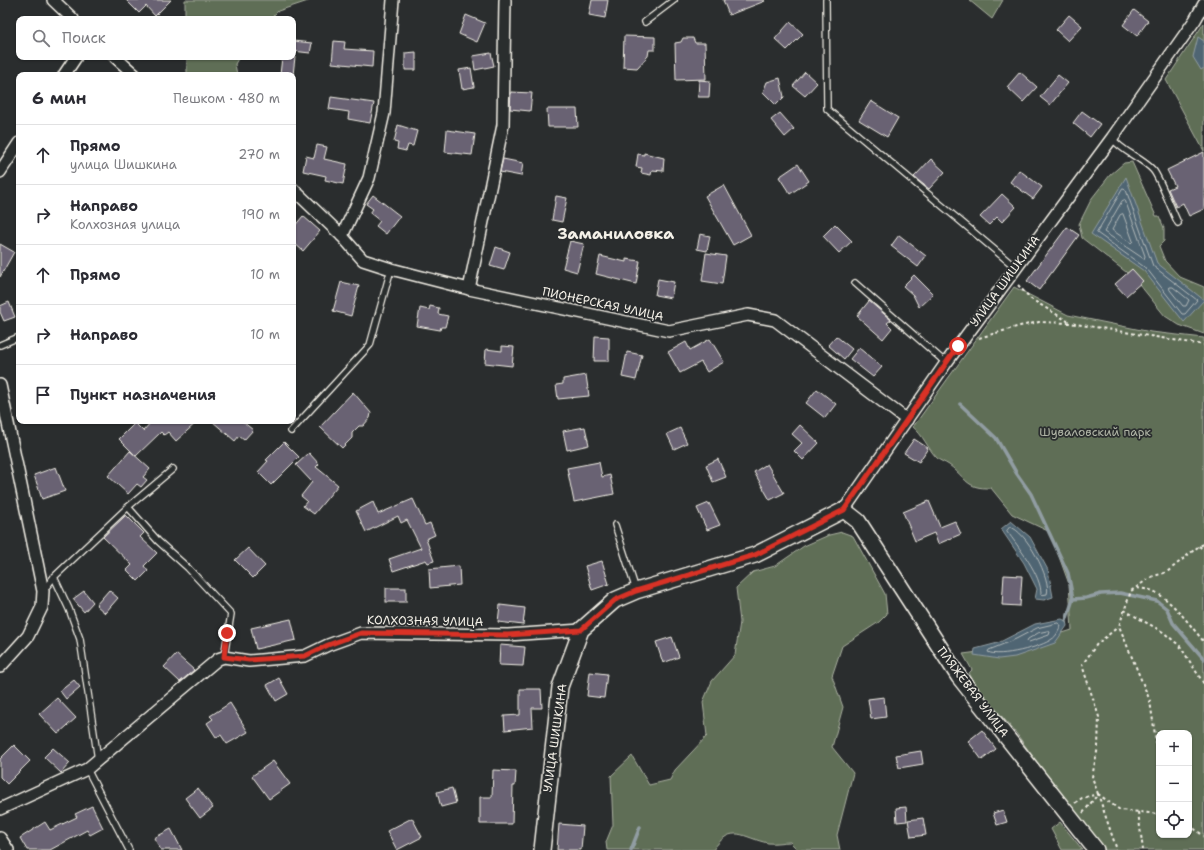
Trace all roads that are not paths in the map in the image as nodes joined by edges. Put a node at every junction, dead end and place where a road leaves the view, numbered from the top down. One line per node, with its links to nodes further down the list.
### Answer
1 (53, 0): 7 (street)
2 (393, 0): 18 (street)
3 (505, 0): 22 (street)
4 (674, 0): 8 (lane)
5 (826, 0): 20 (lane)
6 (1204, 4): 13 (street, УЛИЦА ШИШКИНА)
7 (70, 16)
8 (645, 22)
9 (74, 60): 11 (street)
10 (118, 60): 12 (street)
11 (66, 72)
12 (132, 72)
13 (1112, 138): 17 (lane); 20 (street, УЛИЦА ШИШКИНА)
14 (16, 148): 15 (street)
15 (0, 172)
16 (296, 192): 18 (street, ПИОНЕРСКАЯ УЛИЦА)
17 (1178, 223)
18 (342, 236): 19 (street, ПИОНЕРСКАЯ УЛИЦА)
19 (391, 269): 22 (street, ПИОНЕРСКАЯ УЛИЦА); 28 (lane)
20 (1012, 272): 25 (street, УЛИЦА ШИШКИНА)
21 (855, 283): 25 (lane)
22 (469, 289): 27 (street, ПИОНЕРСКАЯ УЛИЦА)
23 (16, 339): 24 (lane)
24 (0, 345)
25 (946, 363): 27 (street, УЛИЦА ШИШКИНА)
26 (0, 385): 34 (street)
27 (907, 420): 31 (street, УЛИЦА ШИШКИНА)
28 (291, 431)
29 (173, 469): 30 (lane)
30 (128, 507): 33 (lane); 37 (lane)
31 (844, 510): 35 (street, УЛИЦА ШИШКИНА); 46 (street, ПЛЯЖЕВАЯ УЛИЦА)
32 (615, 525): 35 (lane)
33 (54, 577): 34 (lane); 39 (lane)
34 (43, 591): 38 (street)
35 (636, 591): 36 (street, УЛИЦА ШИШКИНА)
36 (581, 630): 37 (street, КОЛХОЗНАЯ УЛИЦА); 45 (street, УЛИЦА ШИШКИНА)
37 (224, 657): 39 (street)
38 (0, 667)
39 (98, 760): 40 (street)
40 (87, 768): 41 (street); 44 (lane)
41 (0, 809)
42 (0, 838): 43 (street)
43 (8, 850)
44 (129, 850)
45 (542, 850)
46 (1096, 850)

